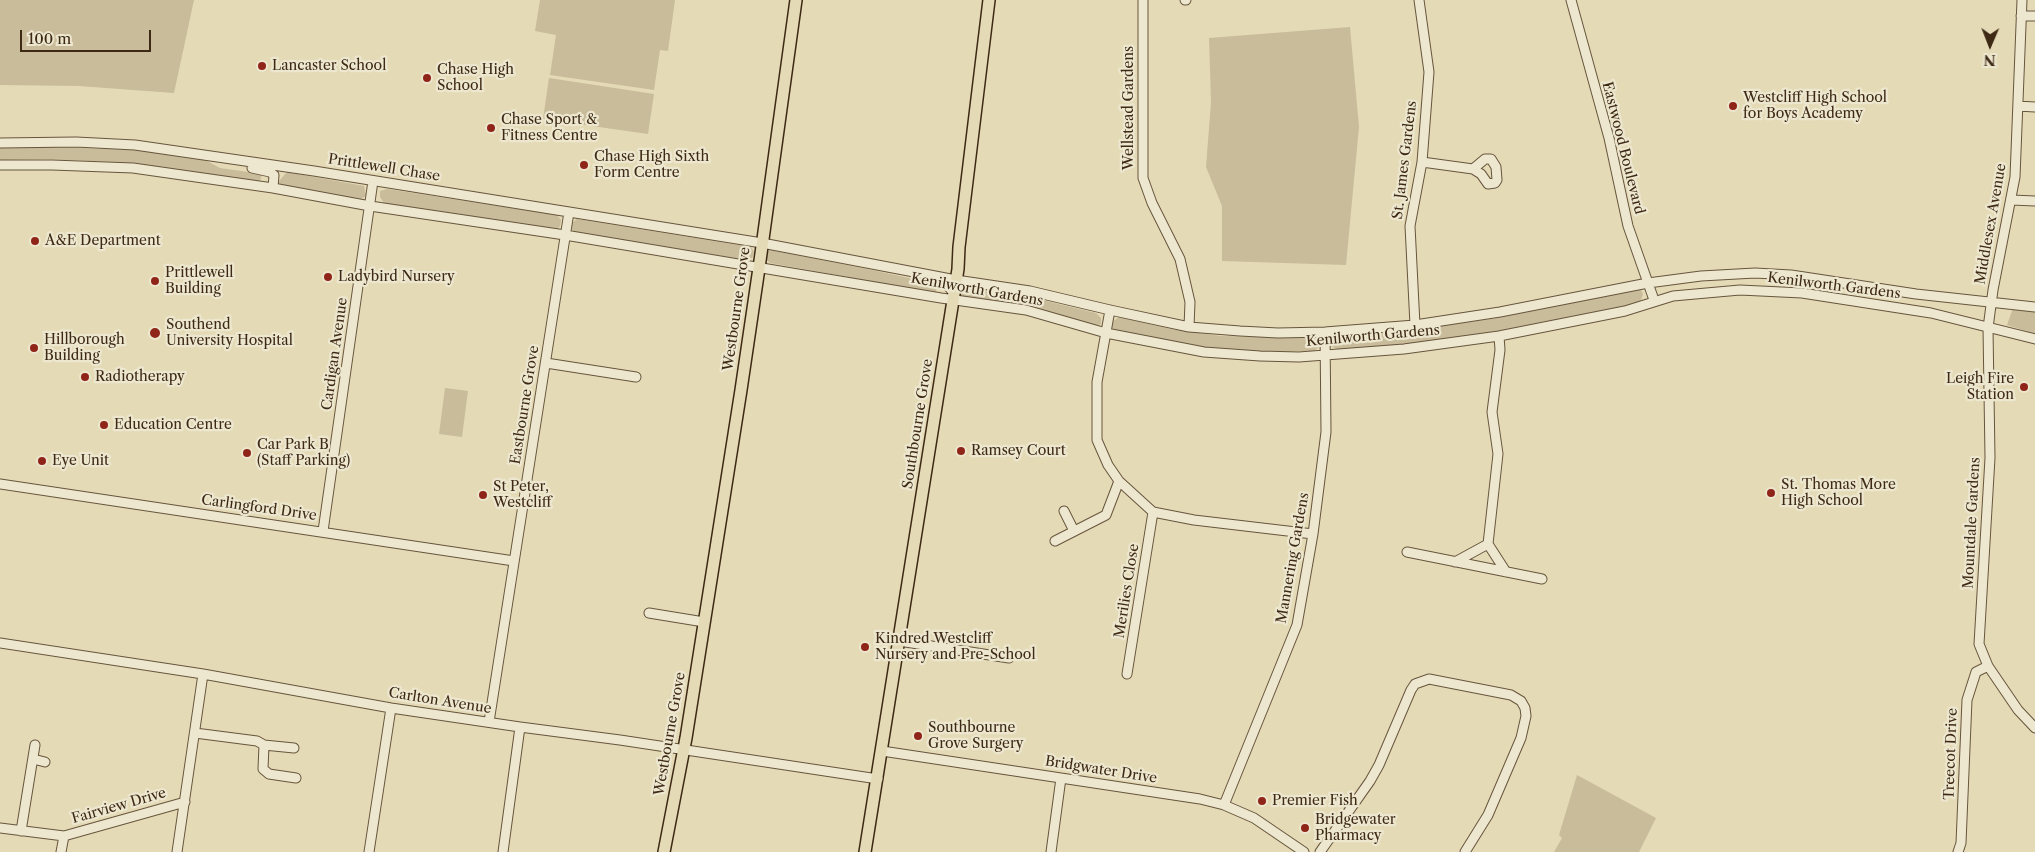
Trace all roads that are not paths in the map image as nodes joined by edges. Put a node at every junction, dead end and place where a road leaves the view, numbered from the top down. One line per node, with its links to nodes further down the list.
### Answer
1 (796, 0): 25 (main road, Westbourne Grove)
2 (989, 0): 29 (main road, Southbourne Grove)
3 (1143, 0): 37 (street, Wellstead Gardens)
4 (1419, 0): 13 (street, St. James Gardens)
5 (1571, 0): 30 (street, Eastwood Boulevard)
6 (2022, 0): 7 (street, Middlesex Avenue)
7 (2021, 16): 8 (street); 9 (street, Middlesex Avenue)
8 (2035, 16)
9 (2018, 106): 10 (street); 20 (street, Middlesex Avenue)
10 (2035, 106)
11 (0, 143): 12 (street, Prittlewell Chase)
12 (209, 156): 15 (street, Prittlewell Chase); 17 (street)
13 (1422, 162): 16 (street); 36 (street, St. James Gardens)
14 (0, 166): 19 (street)
15 (289, 168): 17 (street); 18 (street, Prittlewell Chase)
16 (1473, 169)
17 (270, 172): 19 (street)
18 (373, 180): 22 (street, Cardigan Avenue); 23 (street, Prittlewell Chase)
19 (268, 188): 22 (street)
20 (2012, 200): 21 (street); 33 (street, Middlesex Avenue)
21 (2035, 201)
22 (370, 206): 24 (street); 50 (street, Cardigan Avenue)
23 (569, 212): 24 (street, Eastbourne Grove); 25 (street, Prittlewell Chase)
24 (565, 235): 27 (street); 44 (street, Eastbourne Grove)
25 (762, 247): 26 (street, Kenilworth Gardens); 27 (main road, Westbourne Grove); 28 (street)
26 (875, 264): 29 (street, Kenilworth Gardens); 31 (street)
27 (759, 268): 28 (street, Kenilworth Gardens); 61 (main road, Westbourne Grove)
28 (826, 279): 31 (street, Kenilworth Gardens)
29 (956, 280): 31 (main road, Southbourne Grove); 35 (street, Kenilworth Gardens)
30 (1648, 283): 32 (street, Eastwood Boulevard); 33 (street, Kenilworth Gardens); 36 (street, Kenilworth Gardens)
31 (953, 298): 40 (street, Kenilworth Gardens); 62 (main road, Southbourne Grove)
32 (1654, 300): 38 (street, Kenilworth Gardens); 41 (street, Kenilworth Gardens)
33 (1991, 302): 34 (street, Kenilworth Gardens); 38 (street, Mountdale Gardens)
34 (2035, 307)
35 (1110, 310): 37 (street, Kenilworth Gardens); 40 (street)
36 (1415, 325): 39 (street, Kenilworth Gardens)
37 (1190, 327): 39 (street, Kenilworth Gardens)
38 (1988, 328): 42 (street, Kenilworth Gardens); 65 (street, Mountdale Gardens)
39 (1325, 332): 43 (street, Mannering Gardens)
40 (1106, 333): 43 (street, Kenilworth Gardens); 46 (street)
41 (1499, 336): 43 (street, Kenilworth Gardens); 54 (street)
42 (2035, 339)
43 (1326, 356): 52 (street, Mannering Gardens)
44 (546, 363): 45 (street); 56 (street, Eastbourne Grove)
45 (636, 377)
46 (1119, 481): 49 (street); 51 (street)
47 (0, 484): 50 (street, Carlingford Drive)
48 (1064, 511): 51 (street)
49 (1154, 512): 52 (street); 67 (street, Merilies Close)
50 (323, 531): 56 (street, Carlingford Drive)
51 (1074, 531): 53 (street)
52 (1313, 534): 84 (street, Mannering Gardens)
53 (1055, 541)
54 (1488, 544): 57 (street); 58 (street)
55 (1407, 552): 57 (street)
56 (514, 561): 69 (street, Eastbourne Grove)
57 (1455, 562): 58 (street)
58 (1506, 572): 59 (street)
59 (1542, 580)
60 (649, 613): 61 (street)
61 (704, 622): 76 (main road, Westbourne Grove)
62 (898, 641): 64 (street); 77 (main road, Southbourne Grove)
63 (0, 643): 66 (street, Carlton Avenue)
64 (1009, 658)
65 (1988, 666): 71 (street, Mountdale Gardens); 98 (street, Treecot Drive)
66 (203, 674): 68 (street, Carlton Avenue); 72 (street)
67 (1127, 674)
68 (391, 708): 69 (street, Carlton Avenue); 90 (street)
69 (489, 722): 70 (street, Carlton Avenue)
70 (520, 727): 76 (street, Carlton Avenue); 91 (street)
71 (2035, 728)
72 (196, 733): 74 (street); 83 (street)
73 (35, 745): 78 (street)
74 (264, 745): 75 (street); 80 (street)
75 (294, 748)
76 (684, 749): 82 (street, Carlton Avenue); 92 (main road, Westbourne Grove)
77 (882, 751): 81 (street, Bridgwater Drive); 82 (main road, Southbourne Grove)
78 (33, 760): 79 (street); 86 (street)
79 (45, 762)
80 (296, 778)
81 (1061, 778): 84 (street, Bridgwater Drive); 94 (street)
82 (878, 779): 93 (main road, Southbourne Grove)
83 (185, 802): 87 (street, Fairview Drive); 89 (street)
84 (1224, 805): 95 (street, Bridgwater Drive)
85 (0, 828): 86 (street, Fairview Drive)
86 (21, 831): 87 (street, Fairview Drive)
87 (64, 836): 88 (street)
88 (61, 852)
89 (178, 852)
90 (369, 852)
91 (503, 852)
92 (664, 852)
93 (865, 852)
94 (1051, 852)
95 (1304, 852)
96 (1320, 852): 97 (street)
97 (1465, 852)
98 (1958, 852)

